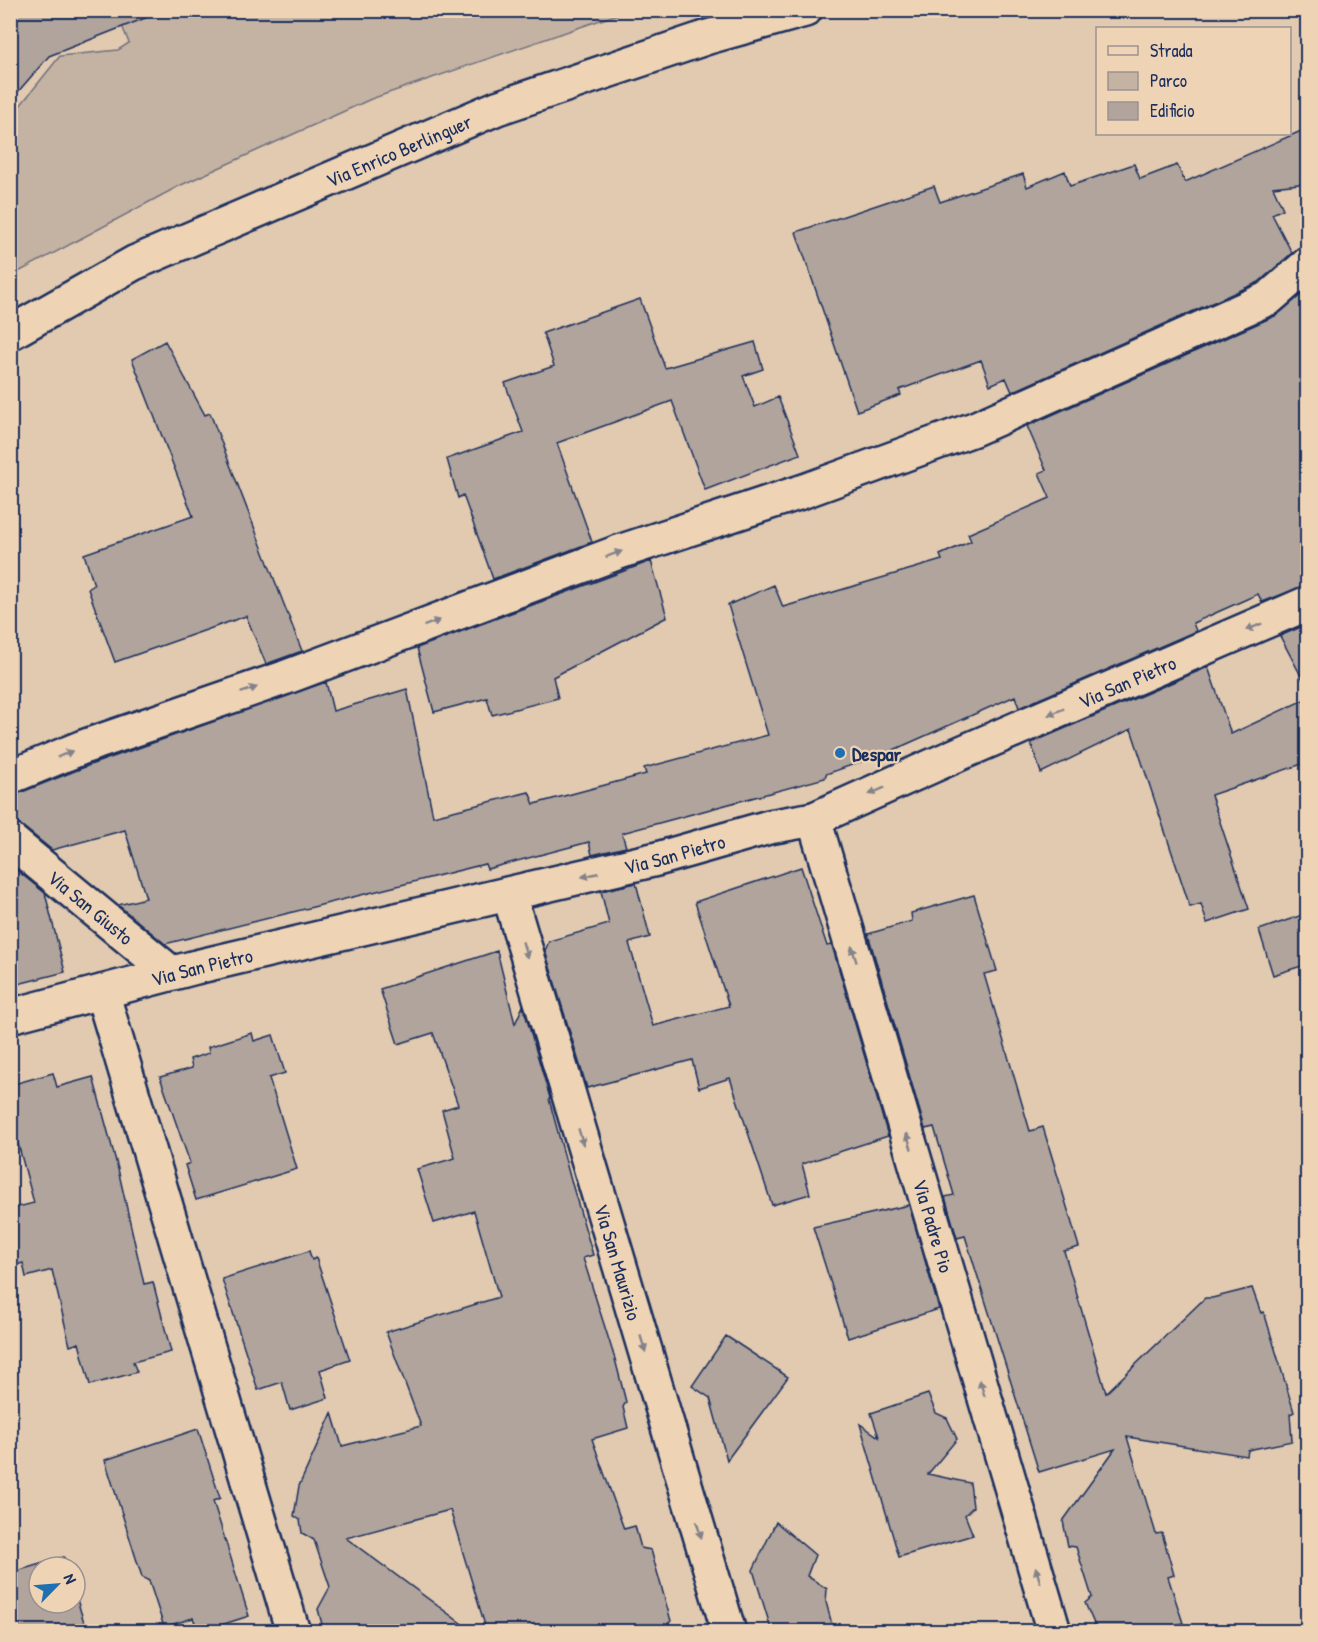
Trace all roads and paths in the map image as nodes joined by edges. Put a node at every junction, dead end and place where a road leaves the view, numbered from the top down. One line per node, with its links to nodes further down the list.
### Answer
1 (805, 10): 3 (street, Via Enrico Berlinguer)
2 (1308, 264): 5 (street, one-way to 2)
3 (10, 333)
4 (1308, 603): 6 (street, Via San Pietro, one-way to 6)
5 (10, 777)
6 (814, 819): 8 (street, Via San Pietro, one-way to 8); 14 (street, Via Padre Pio, one-way to 6)
7 (10, 840): 9 (street, Via San Giusto)
8 (509, 894): 9 (street, Via San Pietro); 13 (street, Via San Maurizio, one-way to 13)
9 (171, 974): 10 (street, Via San Pietro)
10 (102, 992): 11 (street, Via San Pietro); 12 (street)
11 (10, 1016)
12 (293, 1632)
13 (729, 1632)
14 (1054, 1632)

